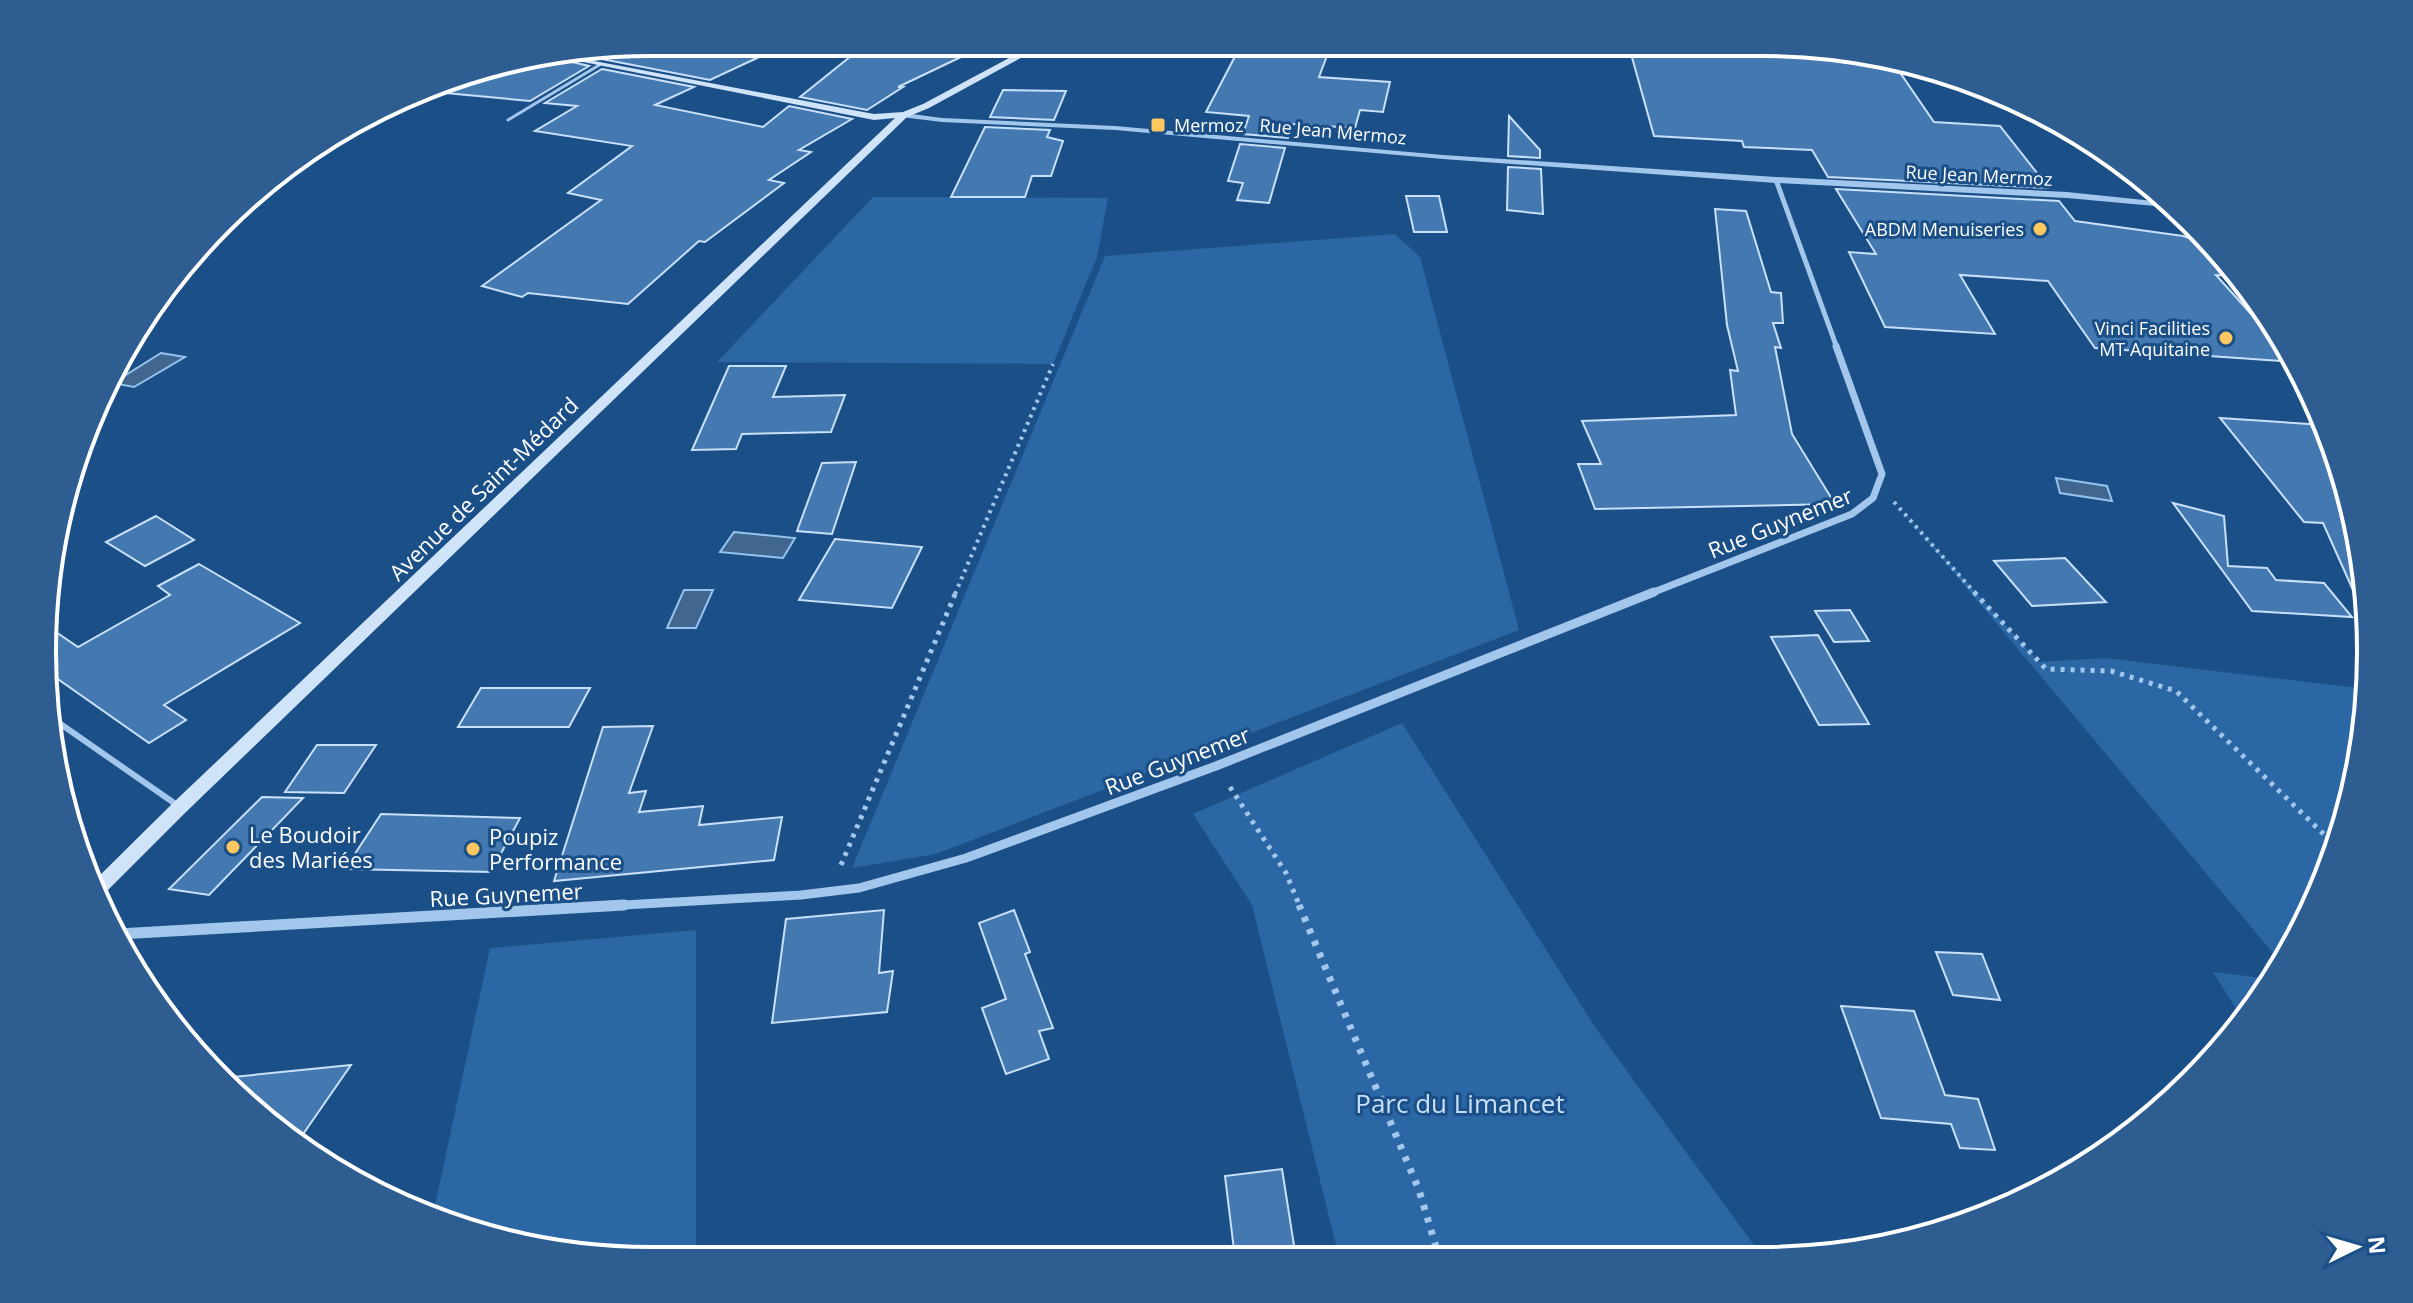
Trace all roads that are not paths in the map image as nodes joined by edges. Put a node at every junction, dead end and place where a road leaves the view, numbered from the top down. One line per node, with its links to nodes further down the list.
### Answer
1 (1019, 56): 4 (main road)
2 (581, 60): 3 (main road, Rue Jean Mermoz)
3 (601, 64): 4 (main road, Rue Jean Mermoz); 5 (lane)
4 (904, 115): 6 (street, Rue Jean Mermoz); 11 (main road, Avenue de Saint-Médard)
5 (508, 120)
6 (1776, 180): 7 (street, Rue Jean Mermoz); 13 (street, Rue Guynemer)
7 (2106, 198): 8 (street, Rue Jean Mermoz); 9 (street, Rue Jean Mermoz)
8 (2153, 203)
9 (2160, 209)
10 (60, 724): 11 (lane)
11 (180, 807): 12 (main road, Avenue de Saint-Médard)
12 (103, 884)
13 (127, 934)

